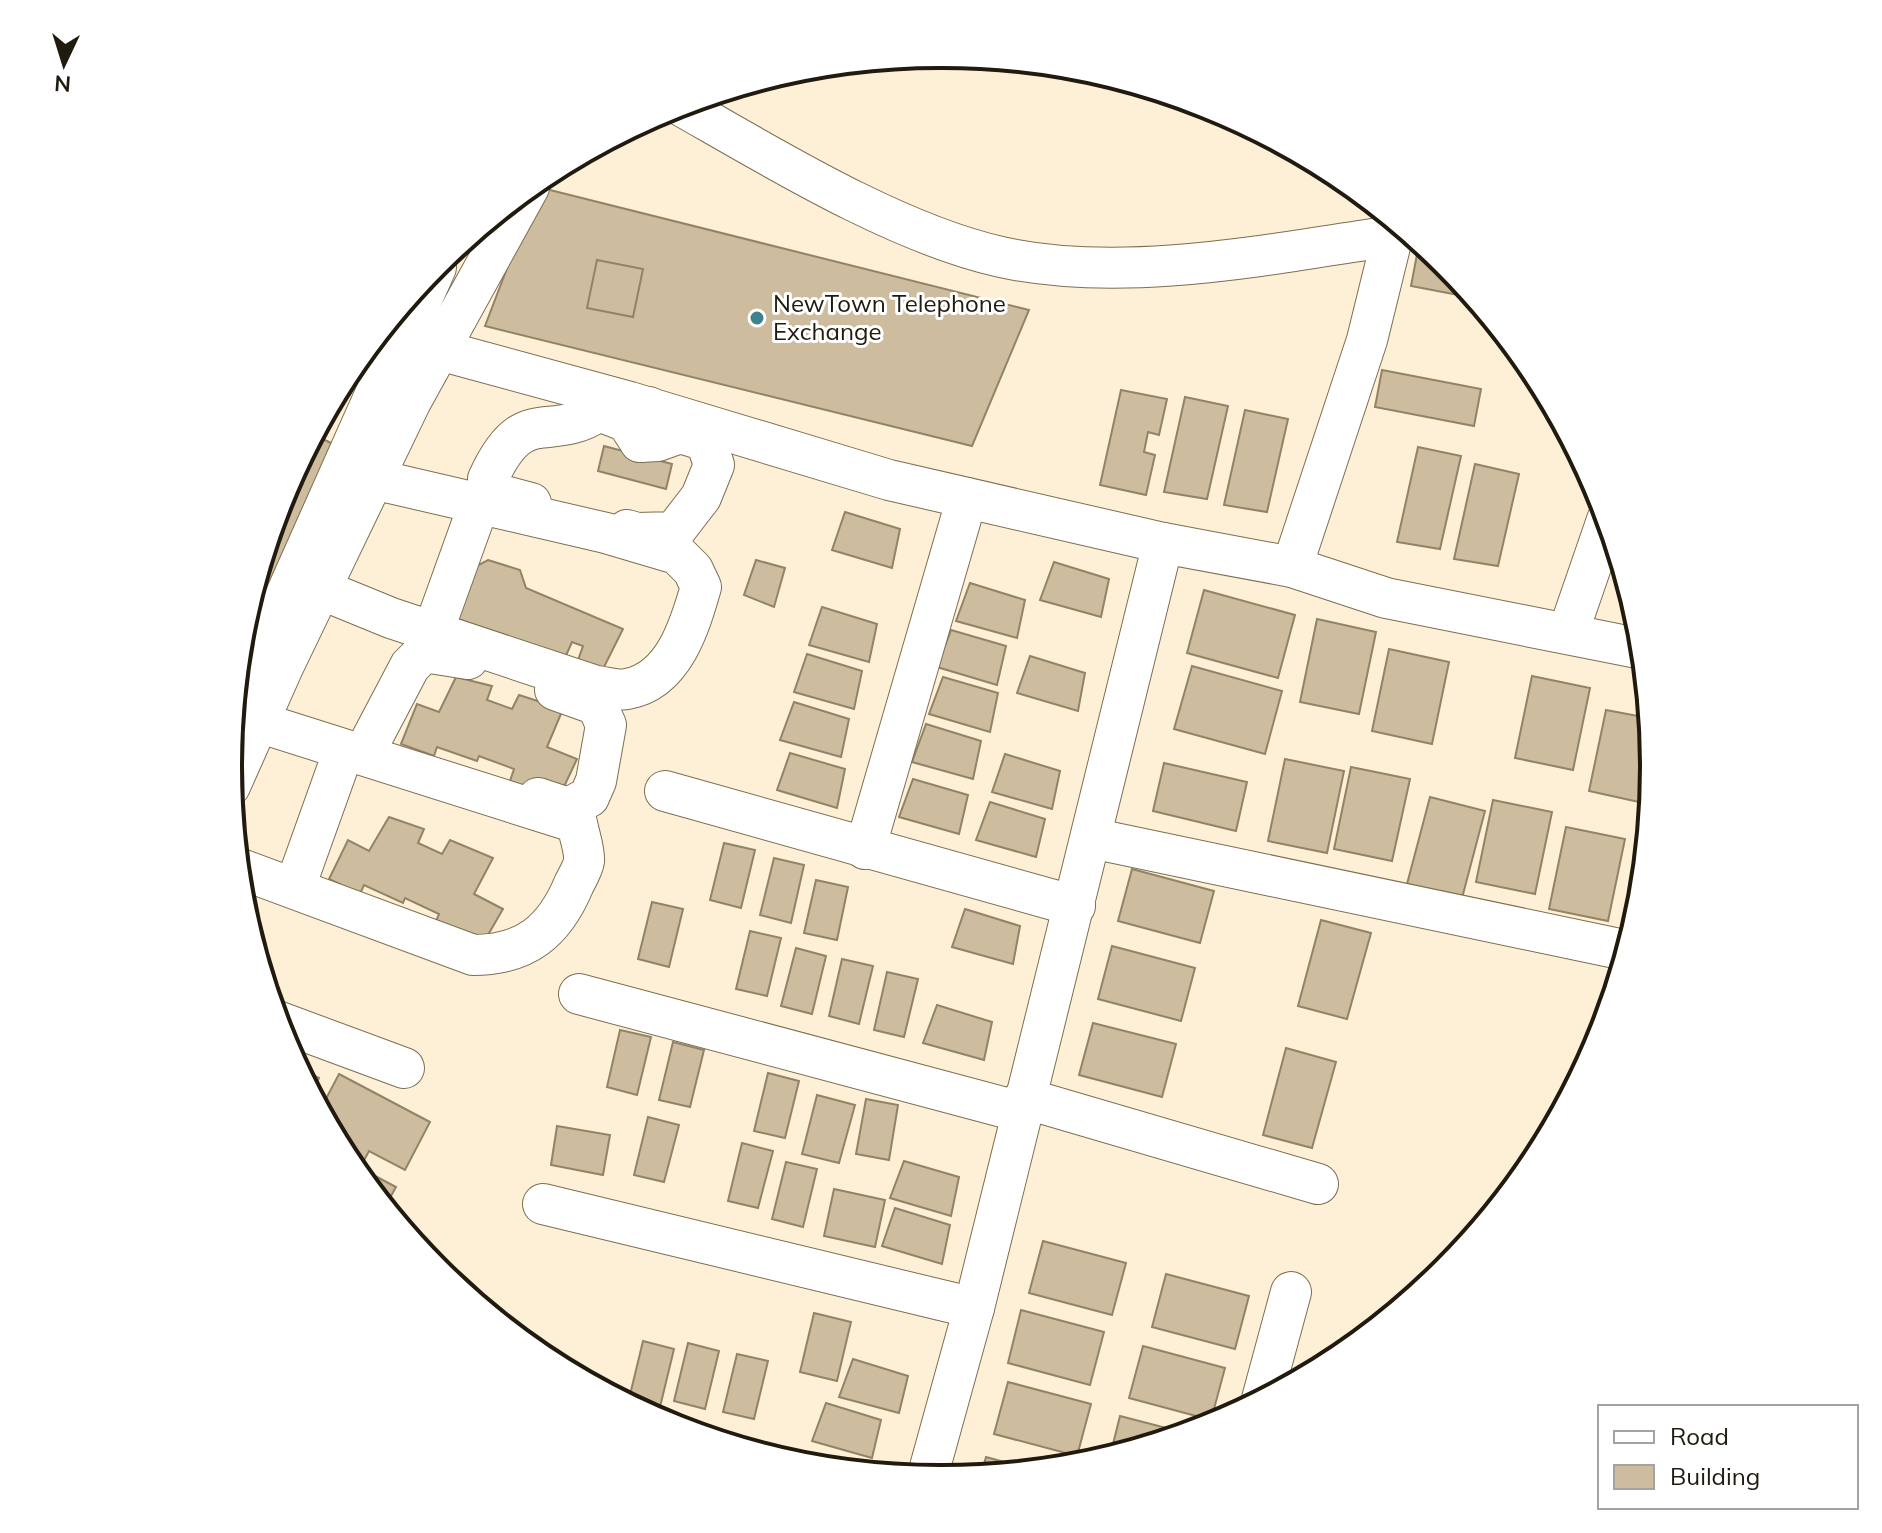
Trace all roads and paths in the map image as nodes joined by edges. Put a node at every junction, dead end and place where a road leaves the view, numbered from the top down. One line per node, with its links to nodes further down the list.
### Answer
1 (695, 113): 3 (street)
2 (515, 213): 6 (street)
3 (1388, 230)
4 (1393, 234): 13 (street)
5 (383, 346): 6 (street); 18 (main road)
6 (439, 350): 7 (street); 8 (street)
7 (645, 425): 7 (street); 9 (street)
8 (373, 479): 10 (street); 14 (street)
9 (967, 498): 12 (street); 23 (street)
10 (479, 504): 16 (street); 16 (street)
11 (1601, 538): 15 (street)
12 (1163, 543): 13 (street); 22 (street)
13 (1292, 567): 15 (street)
14 (315, 600): 16 (street); 18 (street)
15 (1568, 633): 17 (street)
16 (428, 642): 20 (street); 20 (street)
17 (1629, 646)
18 (253, 713): 19 (street); 20 (street)
19 (243, 745)
20 (346, 746): 25 (street); 25 (street)
21 (665, 791): 23 (street)
22 (1091, 838): 26 (street); 27 (street)
23 (865, 849): 26 (street)
24 (251, 872): 25 (street)
25 (286, 884)
26 (1075, 906): 31 (street)
27 (1615, 948)
28 (579, 994): 31 (street)
29 (293, 1027): 30 (street)
30 (404, 1068)
31 (1022, 1105): 32 (street); 35 (street)
32 (1318, 1184)
33 (543, 1204): 35 (street)
34 (1291, 1292): 36 (street)
35 (974, 1308): 37 (street)
36 (1266, 1384)
37 (931, 1465)

